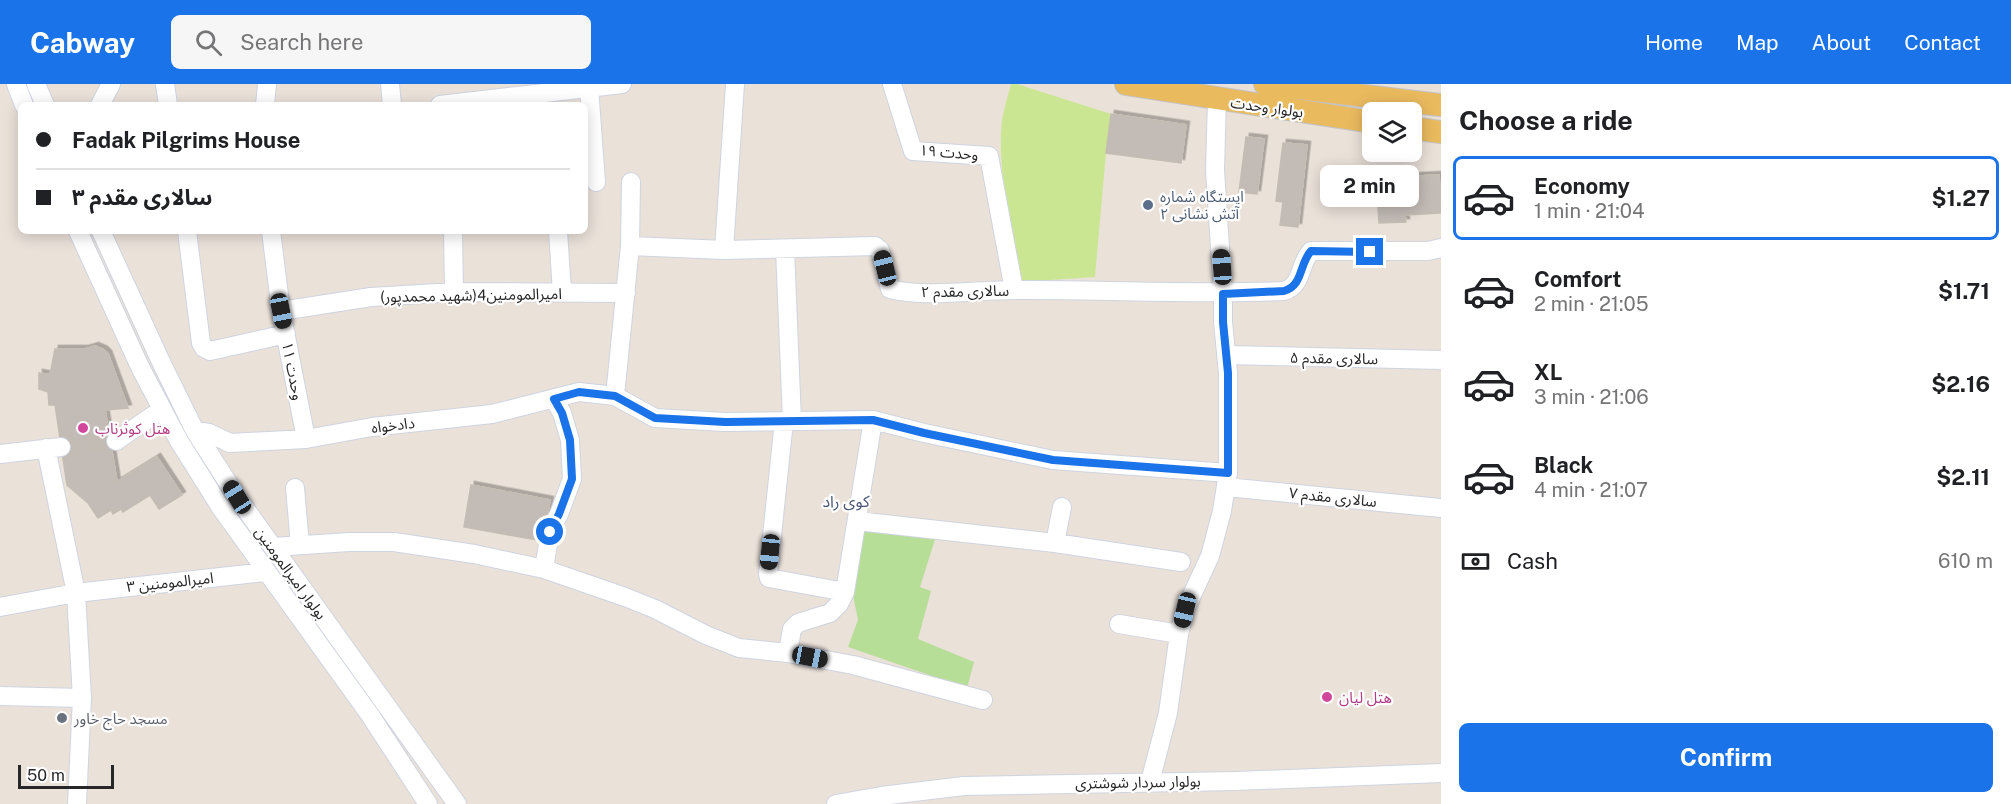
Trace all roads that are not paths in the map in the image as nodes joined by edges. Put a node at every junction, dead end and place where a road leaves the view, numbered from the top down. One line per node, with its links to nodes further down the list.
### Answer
1 (16, 84): 14 (street)
2 (36, 84): 15 (street)
3 (111, 84): 16 (street)
4 (165, 84): 17 (street)
5 (267, 84): 18 (street)
6 (390, 84): 19 (street)
7 (735, 84): 36 (street)
8 (892, 84): 37 (street, وحدت ۱۹)
9 (1126, 84): 13 (main road, بولوار وحدت)
10 (1265, 84): 21 (main road, بولوار وحدت)
11 (606, 85): 12 (street); 25 (street)
12 (550, 94): 20 (street)
13 (1217, 100): 22 (main road, بولوار وحدت); 41 (street)
14 (23, 102)
15 (44, 102)
16 (102, 102)
17 (168, 102)
18 (265, 102)
19 (392, 102)
20 (470, 102)
21 (1441, 105)
22 (1362, 121)
23 (1422, 129): 24 (main road)
24 (1441, 132)
25 (596, 182)
26 (631, 182): 33 (street)
27 (79, 234): 48 (street, بولوار امیرالمومنین)
28 (102, 234): 51 (street, بولوار امیرالمومنین)
29 (187, 234): 43 (street)
30 (271, 234): 42 (street, وحدت ۱۱)
31 (453, 234): 38 (street)
32 (558, 234): 39 (street)
33 (630, 246): 36 (street, سالاری مقدم ۲); 40 (street)
34 (1441, 248): 41 (street, سالاری مقدم ۲)
35 (785, 249): 36 (street, سالاری مقدم ۲); 37 (street, سالاری مقدم ۲); 50 (street)
36 (724, 250)
37 (1014, 290): 41 (street, سالاری مقدم ۲)
38 (454, 292): 39 (street, امیرالمومنین4(شهید محمدپور)); 42 (street, امیرالمومنین4(شهید محمدپور))
39 (562, 292): 40 (street, امیرالمومنین4(شهید محمدپور))
40 (626, 293): 46 (street)
41 (1223, 294): 44 (street)
42 (281, 311): 43 (street, وحدت ۱۱)
43 (286, 334): 52 (street, وحدت ۱۱)
44 (1227, 355): 45 (street, سالاری مقدم ۵); 57 (street)
45 (1441, 360)
46 (615, 396): 47 (street, دادخواه); 50 (street, سالاری مقدم ۷)
47 (554, 399): 52 (street, دادخواه); 66 (street)
48 (161, 410): 53 (street); 67 (street, بولوار امیرالمومنین)
49 (873, 420): 50 (street, سالاری مقدم ۷); 57 (street, سالاری مقدم ۷); 61 (street)
50 (788, 421): 69 (street)
51 (195, 431): 54 (street); 56 (street, بولوار امیرالمومنین)
52 (306, 439): 54 (street, دادخواه)
53 (116, 441)
54 (230, 443): 56 (street)
55 (0, 453): 68 (street)
56 (223, 475): 64 (street, بولوار امیرالمومنین)
57 (1227, 480): 60 (street, سالاری مقدم ۷); 72 (street)
58 (295, 488): 63 (street)
59 (1062, 507): 62 (street)
60 (1441, 508)
61 (857, 521): 62 (street); 69 (street)
62 (1055, 543): 65 (street)
63 (300, 545): 64 (street); 66 (street)
64 (273, 547): 81 (street, بولوار امیرالمومنین)
65 (1181, 562)
66 (544, 569): 73 (street)
67 (265, 572): 68 (street, امیرالمومنین ۳); 80 (street, بولوار امیرالمومنین)
68 (76, 592): 70 (street, امیرالمومنین ۳); 75 (street)
69 (845, 592): 73 (street)
70 (0, 607)
71 (1119, 624): 72 (street)
72 (1179, 634): 78 (street)
73 (788, 653): 76 (street)
74 (0, 696): 75 (street)
75 (82, 698): 79 (street)
76 (983, 700)
77 (1441, 773): 78 (street, بولوار سردار شوشتری)
78 (1150, 782): 82 (street, بولوار سردار شوشتری)
79 (76, 804)
80 (428, 804)
81 (457, 804)
82 (836, 804)

